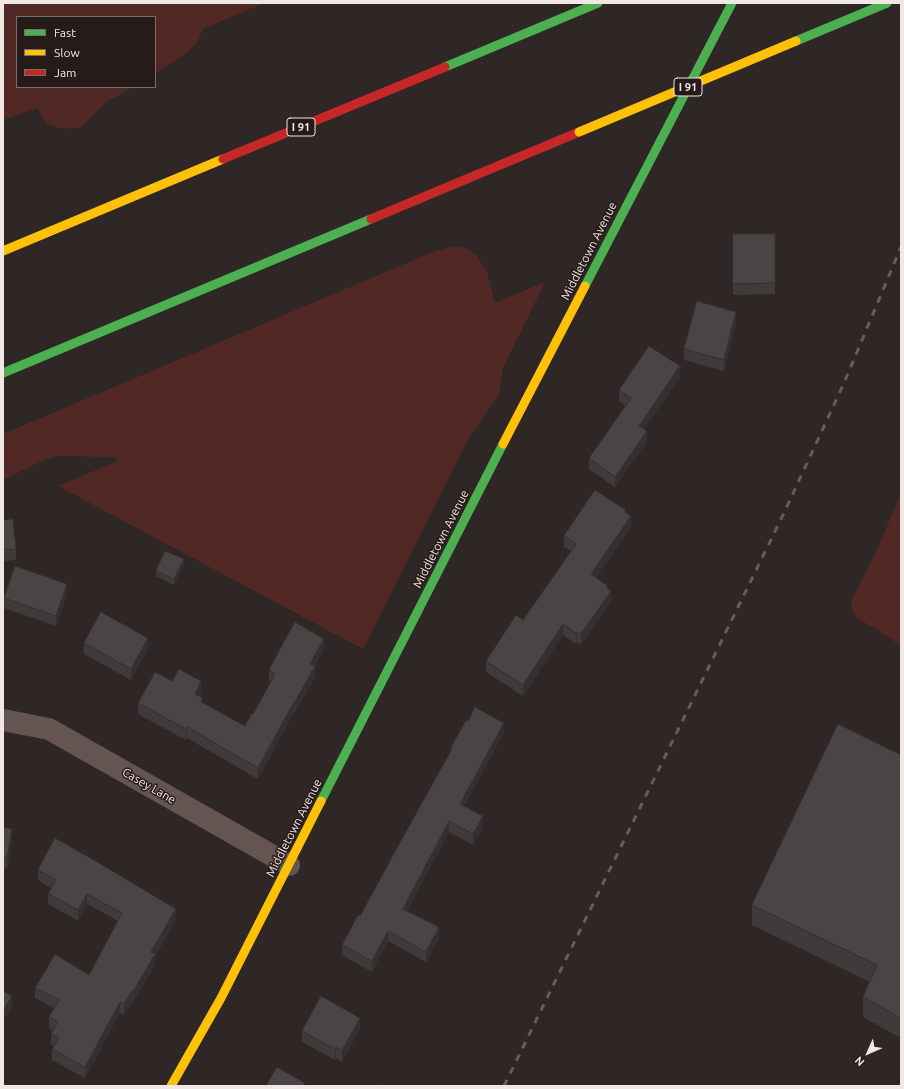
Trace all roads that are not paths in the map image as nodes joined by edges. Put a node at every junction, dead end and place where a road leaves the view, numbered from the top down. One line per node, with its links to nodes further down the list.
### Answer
1 (598, 3): 4 (main road, I 91)
2 (732, 3): 7 (main road, Middletown Avenue)
3 (887, 3): 5 (main road, I 91, bridge)
4 (3, 251)
5 (3, 373)
6 (3, 720): 7 (street, Casey Lane)
7 (289, 865): 8 (main road, Middletown Avenue)
8 (171, 1086)

